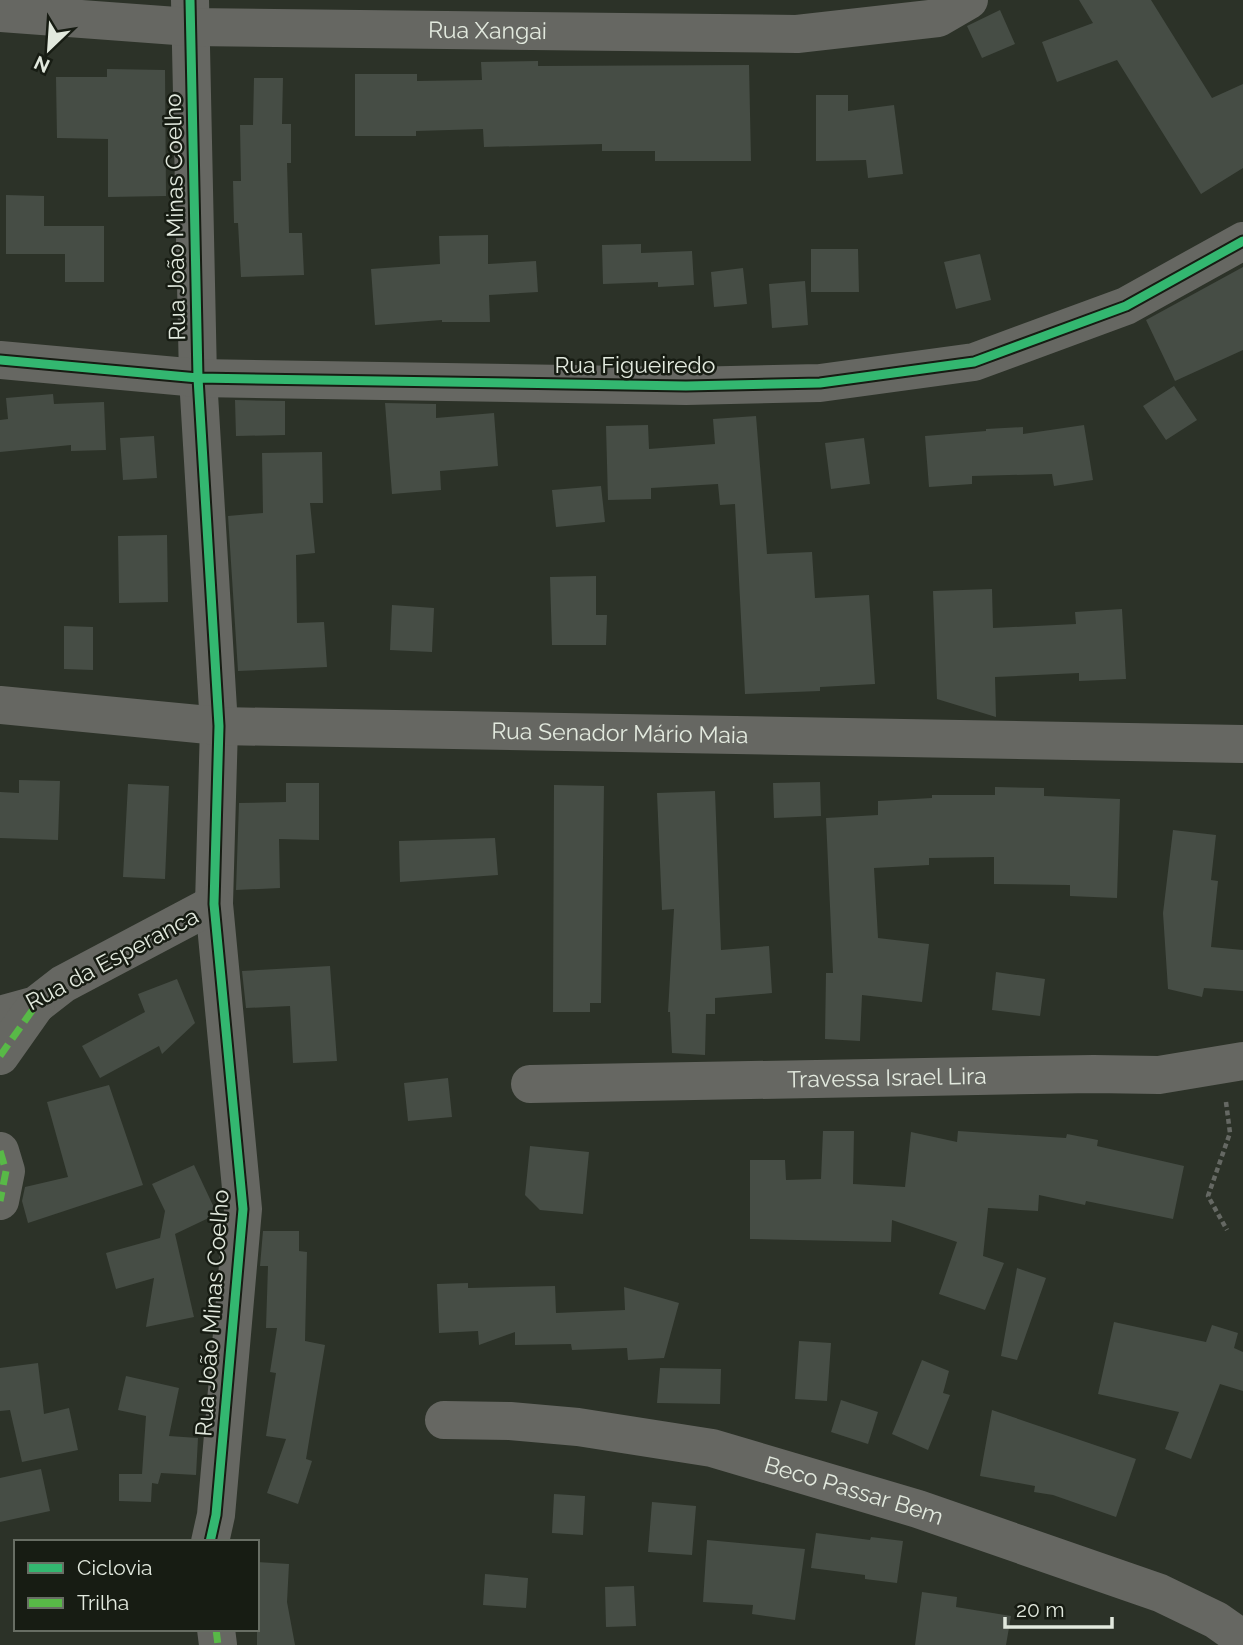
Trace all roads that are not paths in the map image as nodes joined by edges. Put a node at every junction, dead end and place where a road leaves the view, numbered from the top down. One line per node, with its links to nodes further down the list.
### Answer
1 (969, 0): 3 (street, Rua Xangai)
2 (0, 13): 3 (street, Rua Xangai)
3 (190, 14): 6 (street, Rua João Minas Coelho)
4 (1243, 241): 6 (street, Rua Figueiredo)
5 (0, 360): 6 (street, Rua Figueiredo)
6 (198, 378): 8 (street, Rua João Minas Coelho)
7 (0, 705): 8 (street, Rua Senador Mário Maia)
8 (219, 726): 9 (street, Rua Senador Mário Maia); 10 (street, Rua da Esperanca)
9 (1243, 744)
10 (214, 904): 11 (street, Rua da Esperanca); 19 (street, Rua João Minas Coelho)
11 (37, 1005): 12 (street, Rua da Esperanca); 13 (street)
12 (0, 1015)
13 (0, 1056)
14 (1233, 1064): 15 (street, Travessa Israel Lira)
15 (530, 1084)
16 (0, 1151): 17 (street)
17 (0, 1201)
18 (444, 1420): 20 (street, Beco Passar Bem)
19 (213, 1528)
20 (1243, 1639)

